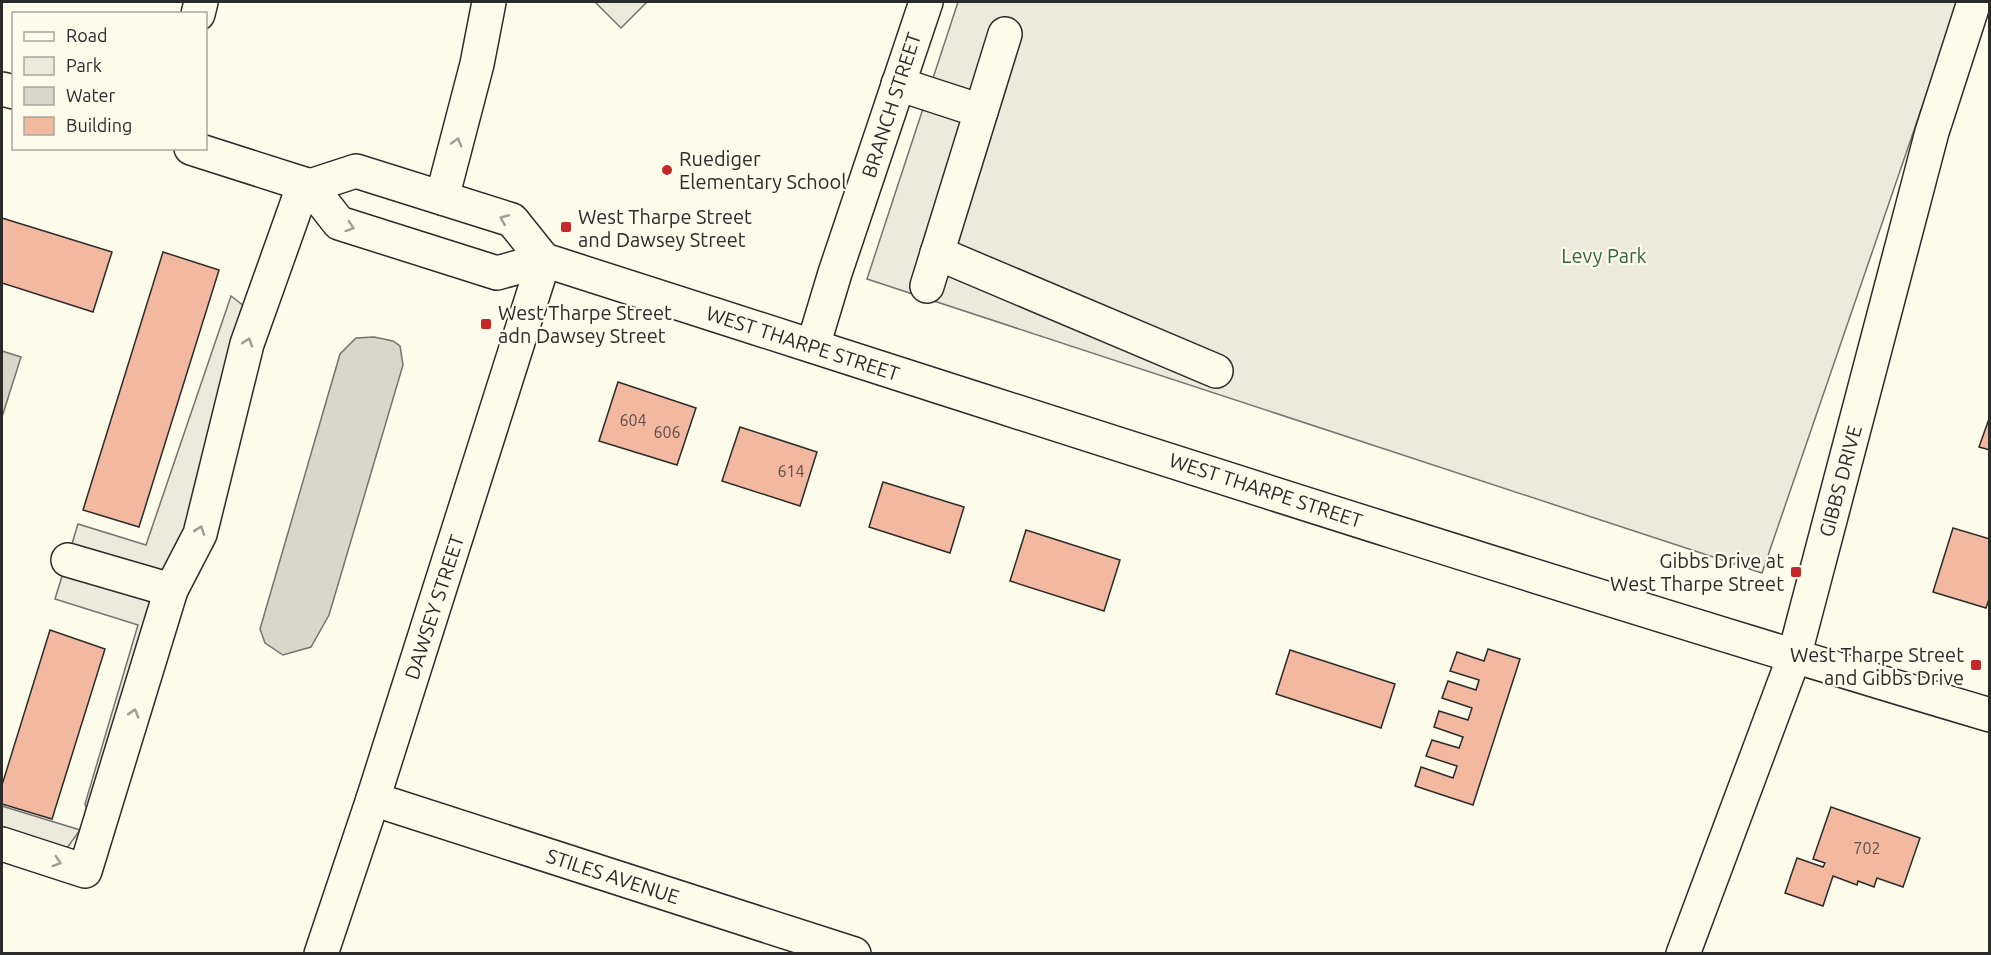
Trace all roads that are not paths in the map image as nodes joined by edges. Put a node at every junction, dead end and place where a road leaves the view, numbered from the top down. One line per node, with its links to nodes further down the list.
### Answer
1 (489, 2): 9 (street, one-way to 1)
2 (926, 2): 5 (street, BRANCH STREET)
3 (1974, 2): 17 (street, GIBBS DRIVE)
4 (1005, 34): 6 (street)
5 (898, 84): 6 (street); 13 (street, BRANCH STREET)
6 (981, 111): 10 (street)
7 (197, 150): 8 (street)
8 (307, 185): 9 (street); 11 (street, one-way to 11); 16 (street, one-way to 8)
9 (442, 198): 11 (street, one-way to 9)
10 (937, 253): 12 (street); 14 (street)
11 (544, 260): 13 (street, WEST THARPE STREET); 19 (street, DAWSEY STREET)
12 (927, 286)
13 (813, 346): 17 (street, WEST THARPE STREET)
14 (1216, 371)
15 (68, 560): 16 (street)
16 (171, 590): 20 (street, one-way to 16)
17 (1794, 657): 18 (street, WEST THARPE STREET); 23 (street, GIBBS DRIVE)
18 (1989, 715)
19 (373, 799): 21 (street, DAWSEY STREET); 22 (street, STILES AVENUE)
20 (2, 844)
21 (321, 954)
22 (854, 954)
23 (1683, 954)

